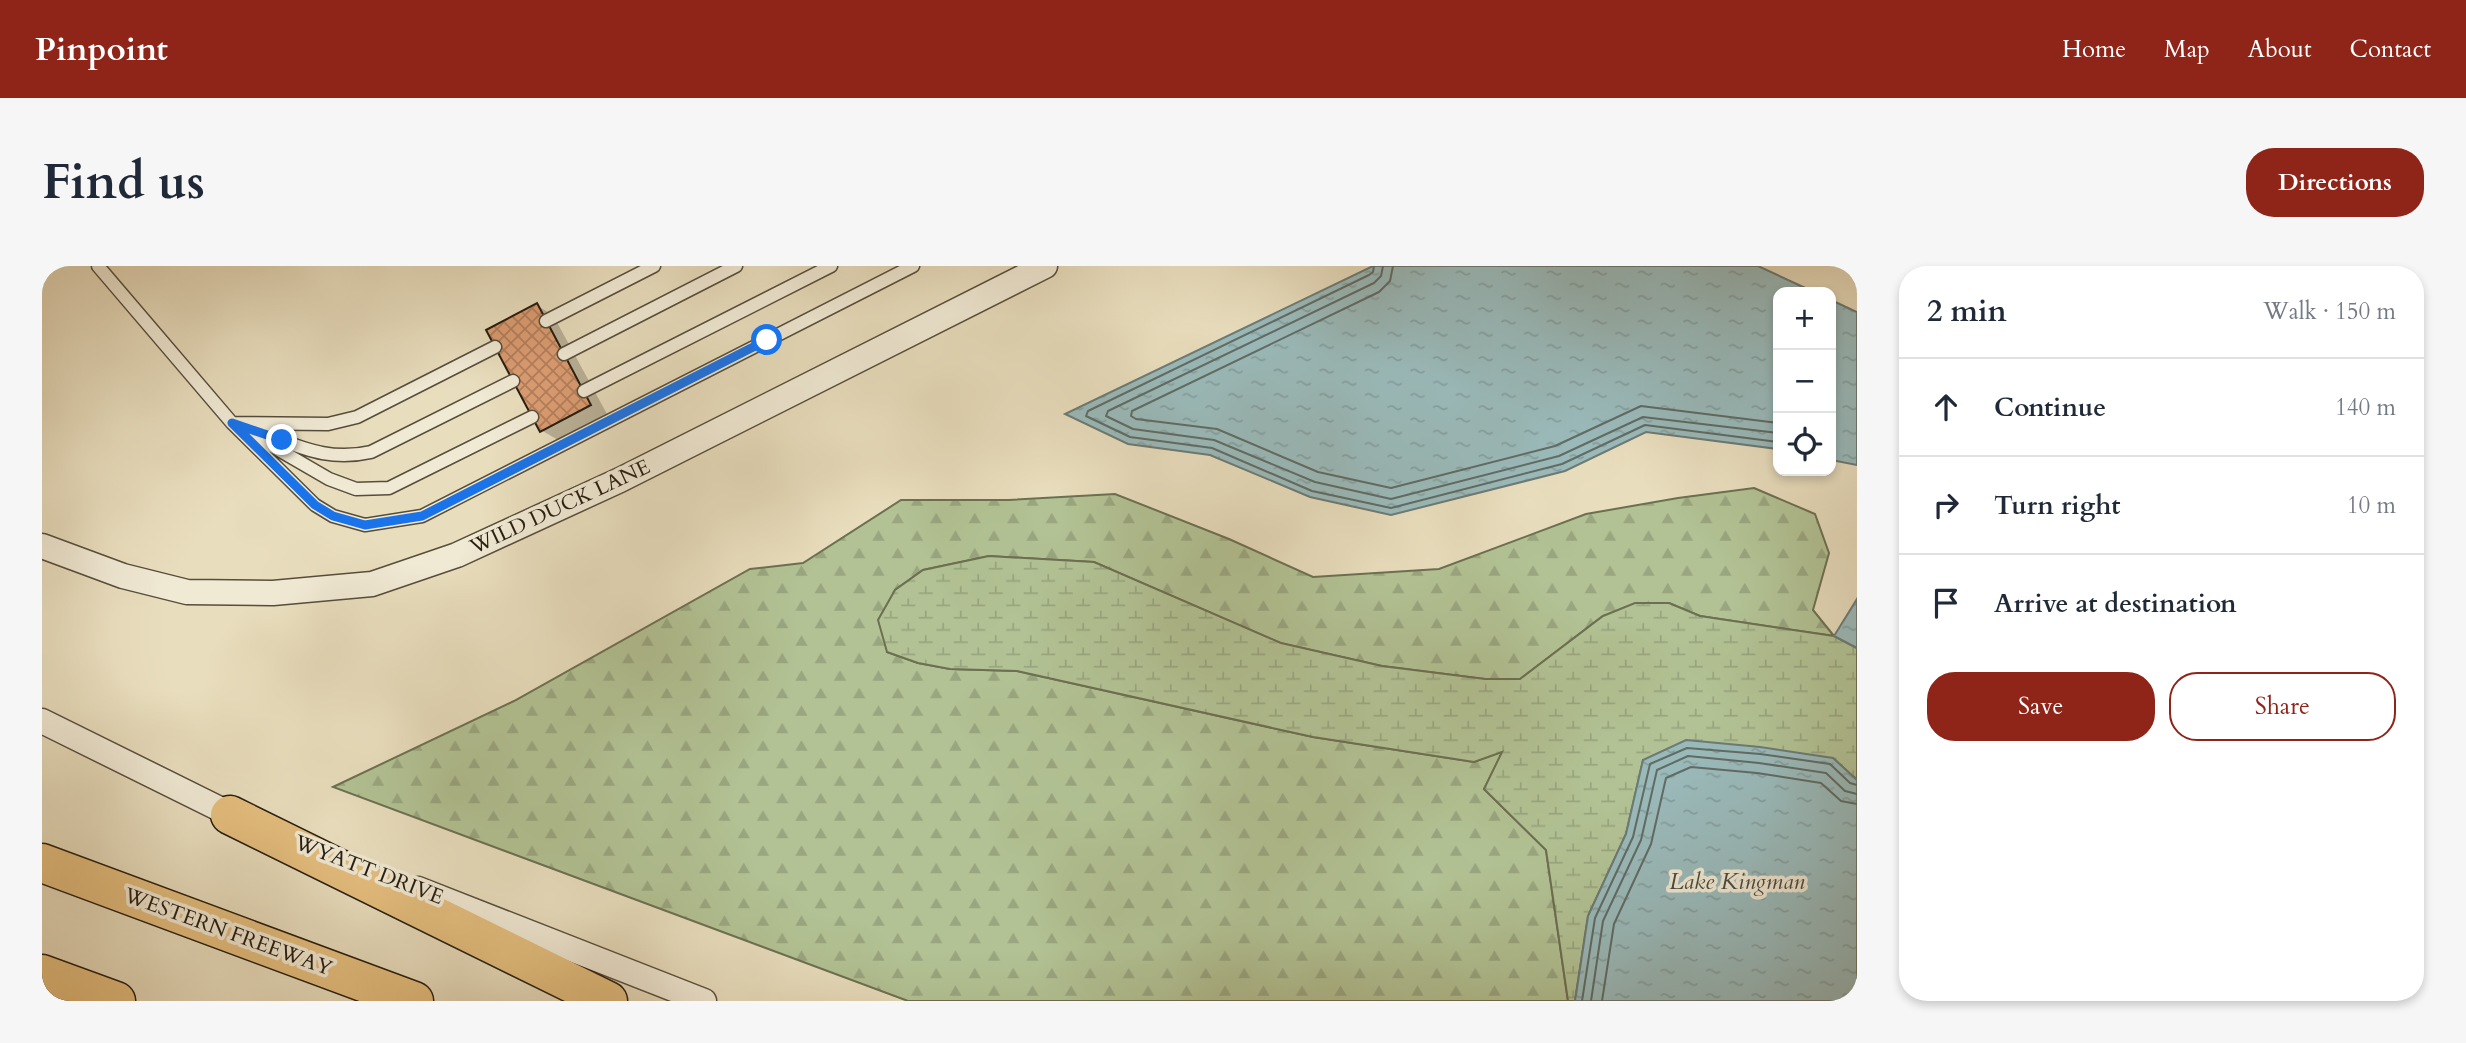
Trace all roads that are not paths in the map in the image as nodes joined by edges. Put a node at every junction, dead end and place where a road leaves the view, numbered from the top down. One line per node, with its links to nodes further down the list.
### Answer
1 (98, 266): 13 (lane)
2 (654, 266): 7 (lane)
3 (736, 266): 9 (lane)
4 (831, 266): 11 (lane)
5 (913, 266): 13 (lane)
6 (1045, 266): 14 (street, WILD DUCK LANE)
7 (546, 321)
8 (495, 347): 13 (lane)
9 (564, 354)
10 (513, 381): 13 (lane)
11 (584, 391)
12 (532, 417): 13 (lane)
13 (232, 423)
14 (42, 546)
15 (42, 721): 16 (street, WYATT DRIVE)
16 (230, 815): 21 (highway); 22 (street, WYATT DRIVE)
17 (42, 863): 20 (highway, WESTERN FREEWAY)
18 (42, 974): 19 (highway)
19 (116, 1001)
20 (414, 1001)
21 (608, 1001)
22 (704, 1001)

